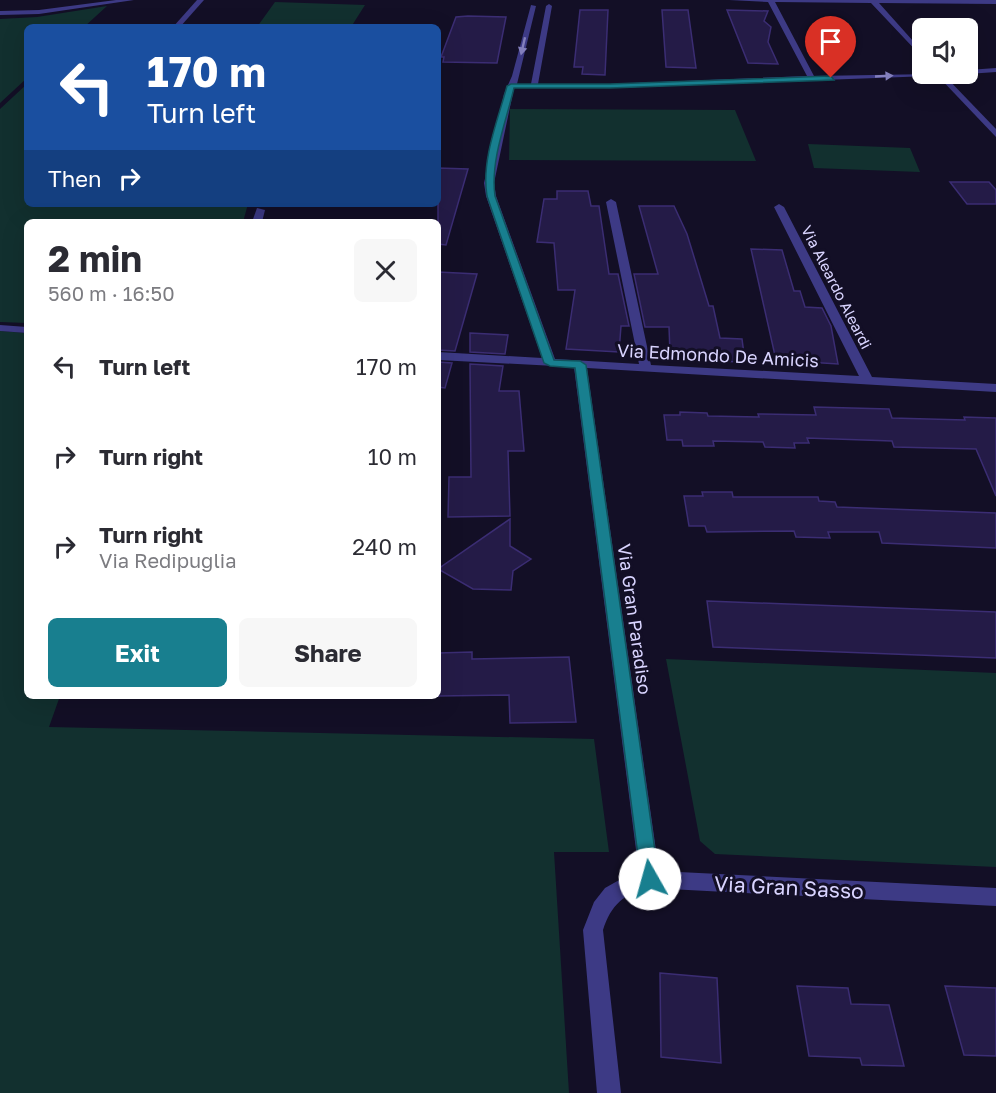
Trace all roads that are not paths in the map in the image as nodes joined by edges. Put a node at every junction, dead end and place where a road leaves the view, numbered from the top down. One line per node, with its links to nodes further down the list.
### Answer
1 (131, 0): 10 (street)
2 (201, 0): 11 (street)
3 (732, 0): 4 (street)
4 (771, 1): 5 (street); 16 (street)
5 (829, 1): 6 (street)
6 (874, 2): 7 (street); 12 (street)
7 (996, 2)
8 (523, 3): 9 (street)
9 (533, 6): 18 (street, one-way to 18); 19 (street)
10 (0, 13)
11 (179, 24)
12 (912, 44)
13 (996, 70): 14 (street)
14 (978, 71)
15 (912, 75): 16 (street, one-way to 15)
16 (812, 79): 19 (street)
17 (948, 84): 20 (street)
18 (511, 86): 19 (street); 28 (street)
19 (534, 86)
20 (996, 134)
21 (611, 202): 30 (street)
22 (779, 207): 31 (street, Via Aleardo Aleardi)
23 (261, 210): 24 (street)
24 (258, 219)
25 (0, 328): 26 (street)
26 (24, 330)
27 (441, 356): 28 (street, Via Edmondo De Amicis)
28 (550, 363): 29 (street, Via Edmondo De Amicis)
29 (580, 365): 30 (street, Via Edmondo De Amicis); 33 (street, Via Gran Paradiso)
30 (646, 369): 31 (street, Via Edmondo De Amicis)
31 (868, 381): 32 (street, Via Edmondo De Amicis)
32 (996, 388)
33 (650, 879): 34 (street, Via Gran Sasso); 35 (street, Via Gran Sasso)
34 (996, 897)
35 (609, 1093)

